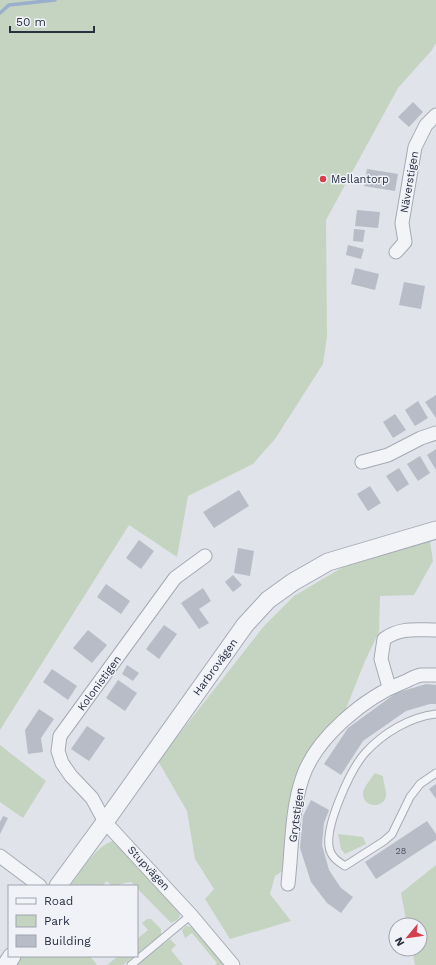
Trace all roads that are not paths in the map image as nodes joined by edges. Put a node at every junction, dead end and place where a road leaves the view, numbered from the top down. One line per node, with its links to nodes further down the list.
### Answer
1 (436, 115): 2 (street, Näverstigen)
2 (396, 252)
3 (436, 433): 4 (street)
4 (362, 462)
5 (436, 530): 12 (street, Harbrovägen)
6 (205, 556): 12 (street, Kolonistigen)
7 (436, 630): 9 (street)
8 (436, 675): 9 (street, Grytstigen)
9 (389, 687): 14 (street, Grytstigen)
10 (436, 714): 11 (lane)
11 (436, 773)
12 (105, 822): 16 (street, Harbrovägen); 17 (street, Stupvägen)
13 (0, 856): 15 (street)
14 (288, 884)
15 (39, 885)
16 (59, 885)
17 (191, 915): 18 (lane); 19 (street, Stupvägen)
18 (131, 965)
19 (233, 965)

